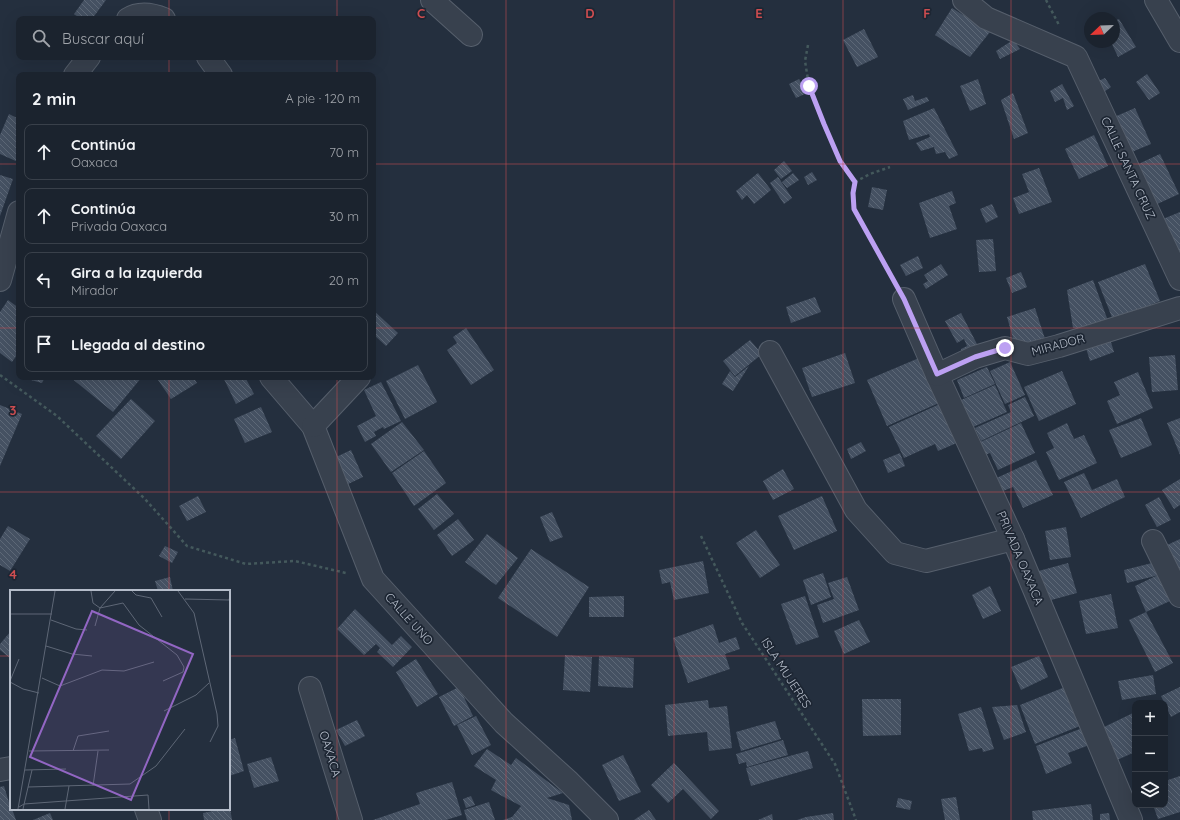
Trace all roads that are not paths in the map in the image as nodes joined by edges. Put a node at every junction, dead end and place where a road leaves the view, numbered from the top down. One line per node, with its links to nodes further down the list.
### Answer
1 (432, 0): 6 (street)
2 (964, 0): 13 (street, CALLE SANTA CRUZ)
3 (1156, 0): 7 (street)
4 (132, 16): 5 (street)
5 (157, 16)
6 (471, 35)
7 (1180, 41)
8 (87, 60): 10 (street)
9 (210, 60): 11 (street)
10 (77, 72)
11 (219, 72)
12 (16, 223): 14 (street)
13 (1180, 279)
14 (0, 280)
15 (904, 299): 18 (street, PRIVADA OAXACA)
16 (1180, 308): 18 (street, MIRADOR)
17 (770, 352): 22 (street)
18 (937, 374): 22 (street, PRIVADA OAXACA)
19 (274, 380): 21 (street, CALLE UNO)
20 (356, 380): 21 (street)
21 (313, 426): 31 (street, CALLE UNO)
22 (1013, 539): 32 (street, PRIVADA OAXACA)
23 (1153, 541): 24 (street)
24 (1180, 596)
25 (310, 688): 30 (street, OAXACA)
26 (10, 768): 27 (street)
27 (0, 770)
28 (146, 810): 29 (street)
29 (150, 820)
30 (351, 820)
31 (607, 820)
32 (1131, 820)

